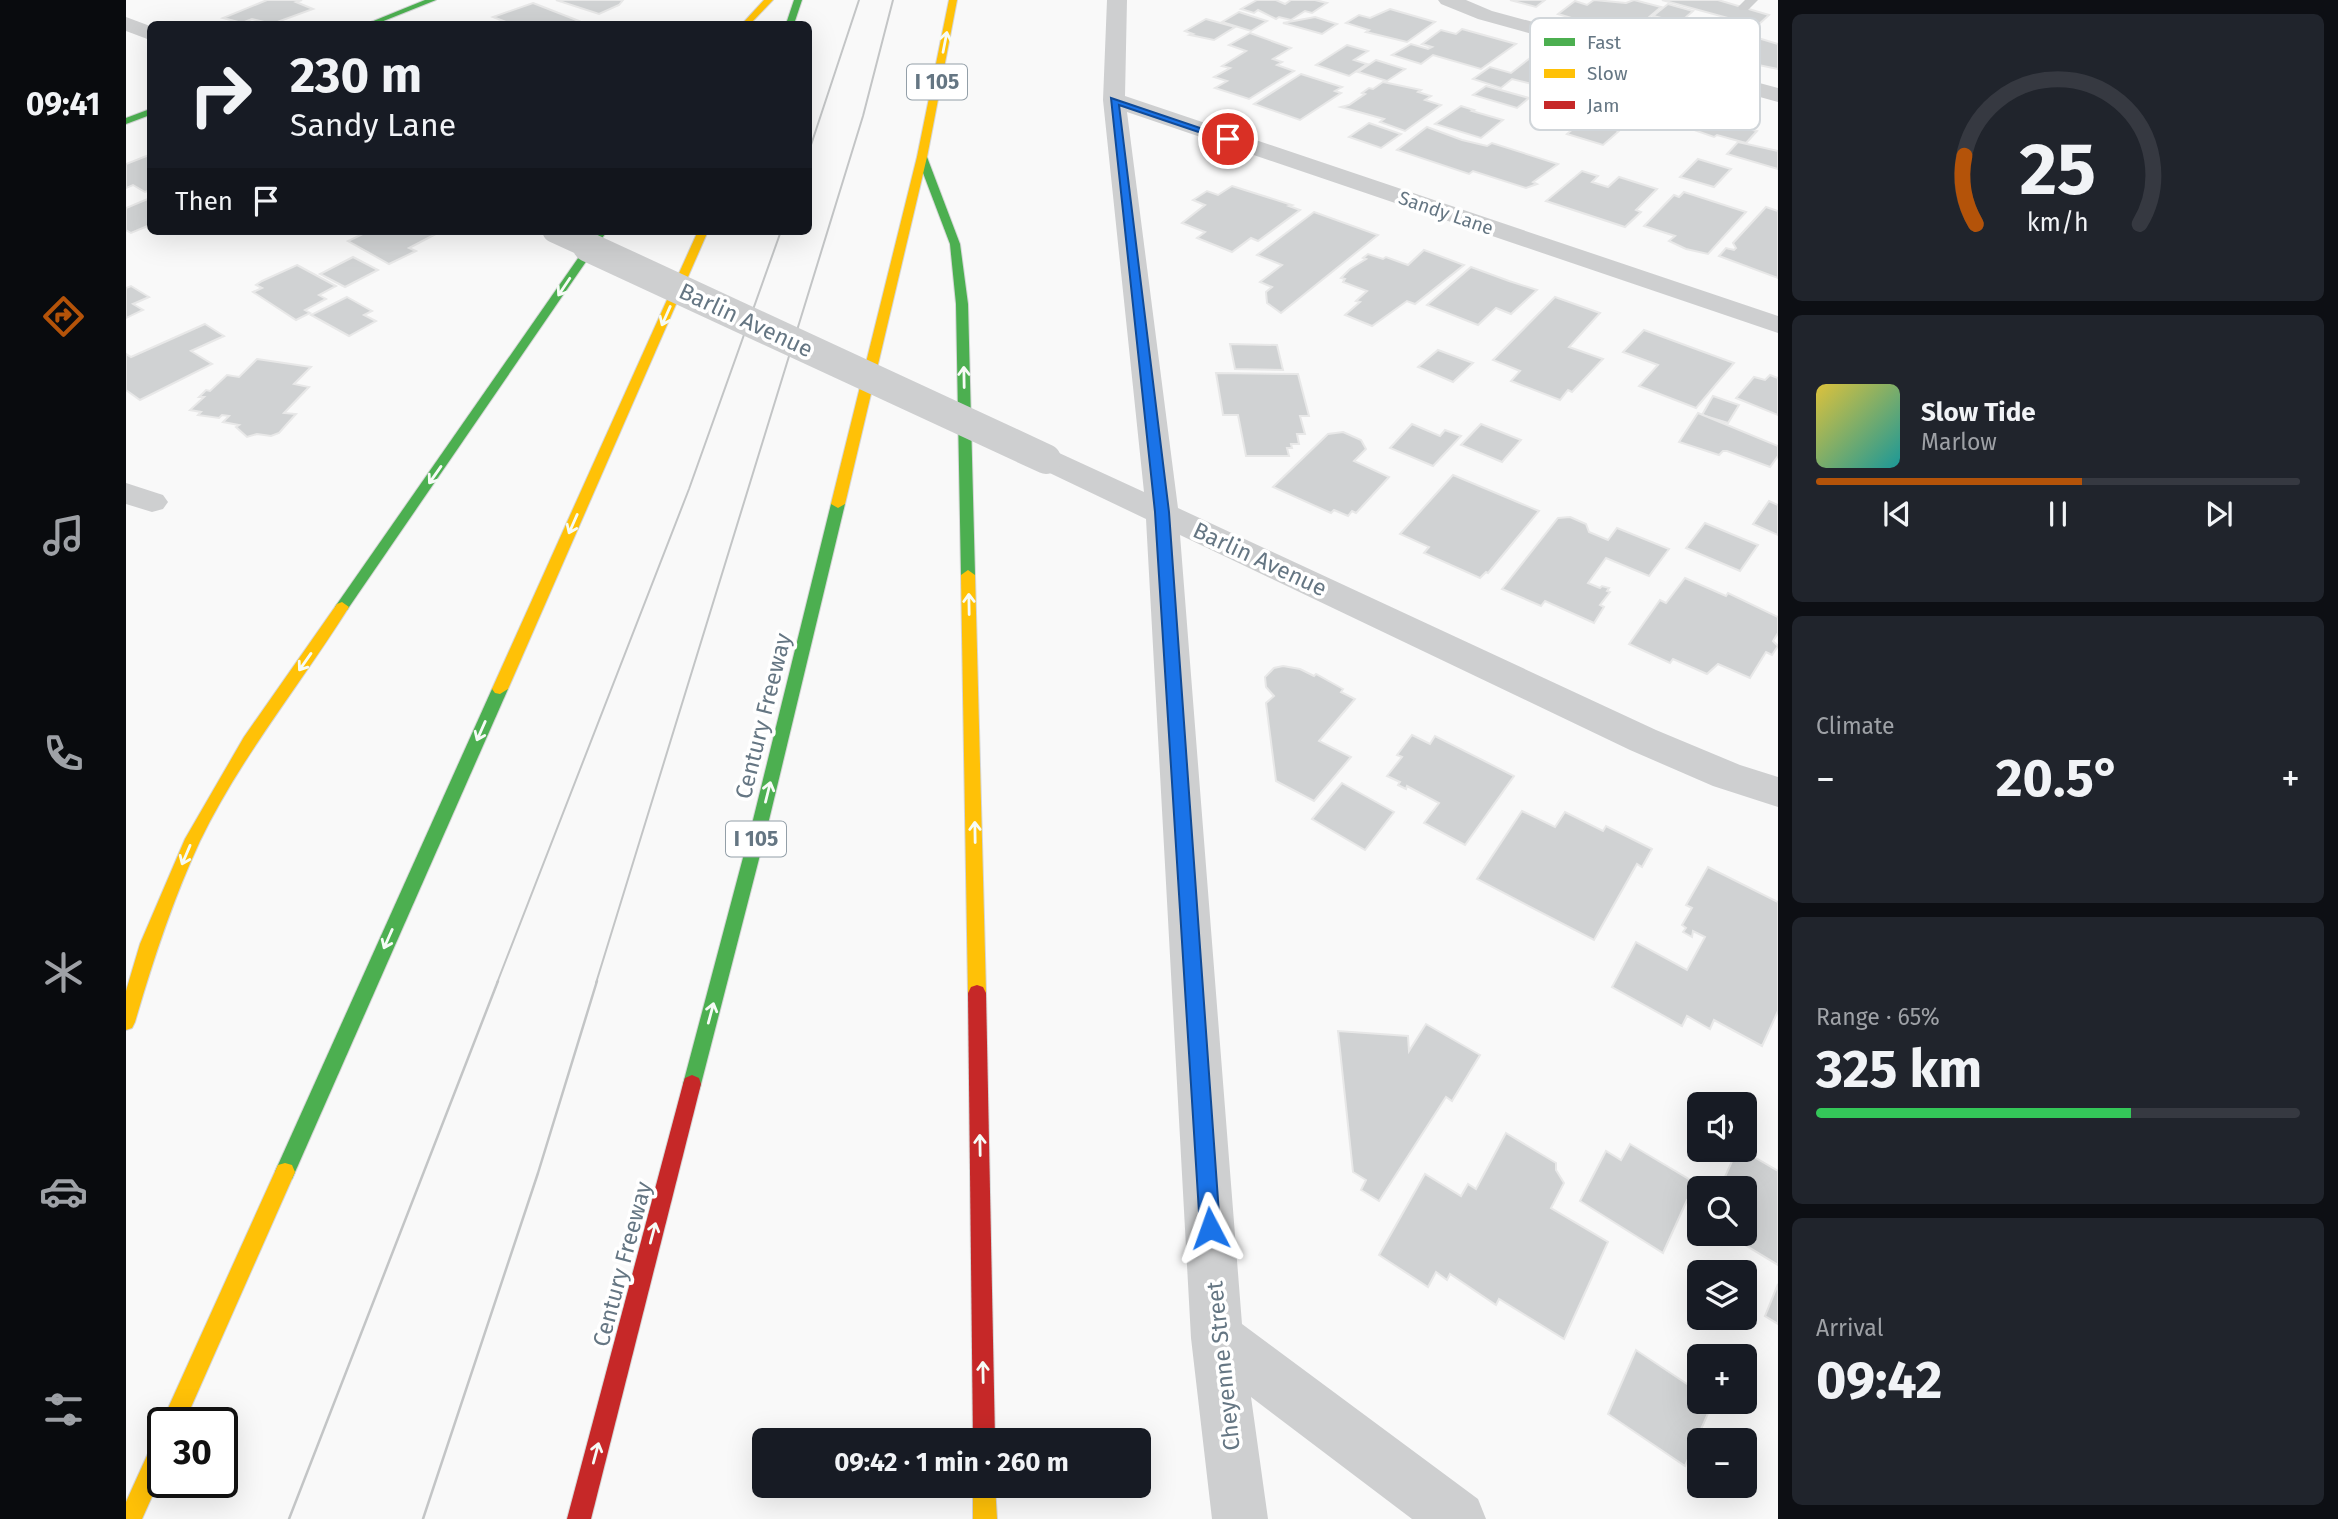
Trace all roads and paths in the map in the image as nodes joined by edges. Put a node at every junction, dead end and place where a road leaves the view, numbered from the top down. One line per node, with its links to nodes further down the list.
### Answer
1 (432, 0): 7 (main road)
2 (769, 0): 8 (main road)
3 (799, 0): 9 (main road)
4 (953, 0): 18 (main road, Century Freeway / I 105, one-way to 4)
5 (1117, 0): 15 (street, Cheyenne Street)
6 (1448, 0): 11 (street)
7 (378, 21)
8 (749, 21)
9 (791, 21)
10 (126, 23): 12 (street)
11 (1530, 27)
12 (147, 33)
13 (1760, 90): 14 (street)
14 (1778, 95)
15 (1114, 100): 22 (street, Sandy Lane); 23 (street, Cheyenne Street)
16 (147, 113): 17 (main road)
17 (126, 121)
18 (922, 157): 28 (main road, one-way to 18); 32 (main road, Century Freeway / I 105, one-way to 18)
19 (563, 235): 23 (street, Barlin Avenue, bridge)
20 (599, 235): 25 (main road, one-way to 25)
21 (701, 235): 27 (main road, one-way to 27)
22 (1778, 325)
23 (1162, 512): 24 (street, Barlin Avenue); 26 (street, Cheyenne Street)
24 (1778, 792)
25 (126, 1022)
26 (1217, 1338): 34 (street, Cheyenne Street); 35 (street)
27 (180, 1407)
28 (984, 1428)
29 (147, 1481): 31 (main road)
30 (984, 1498): 33 (main road)
31 (130, 1519)
32 (579, 1519)
33 (985, 1519)
34 (1240, 1519)
35 (1458, 1519)

